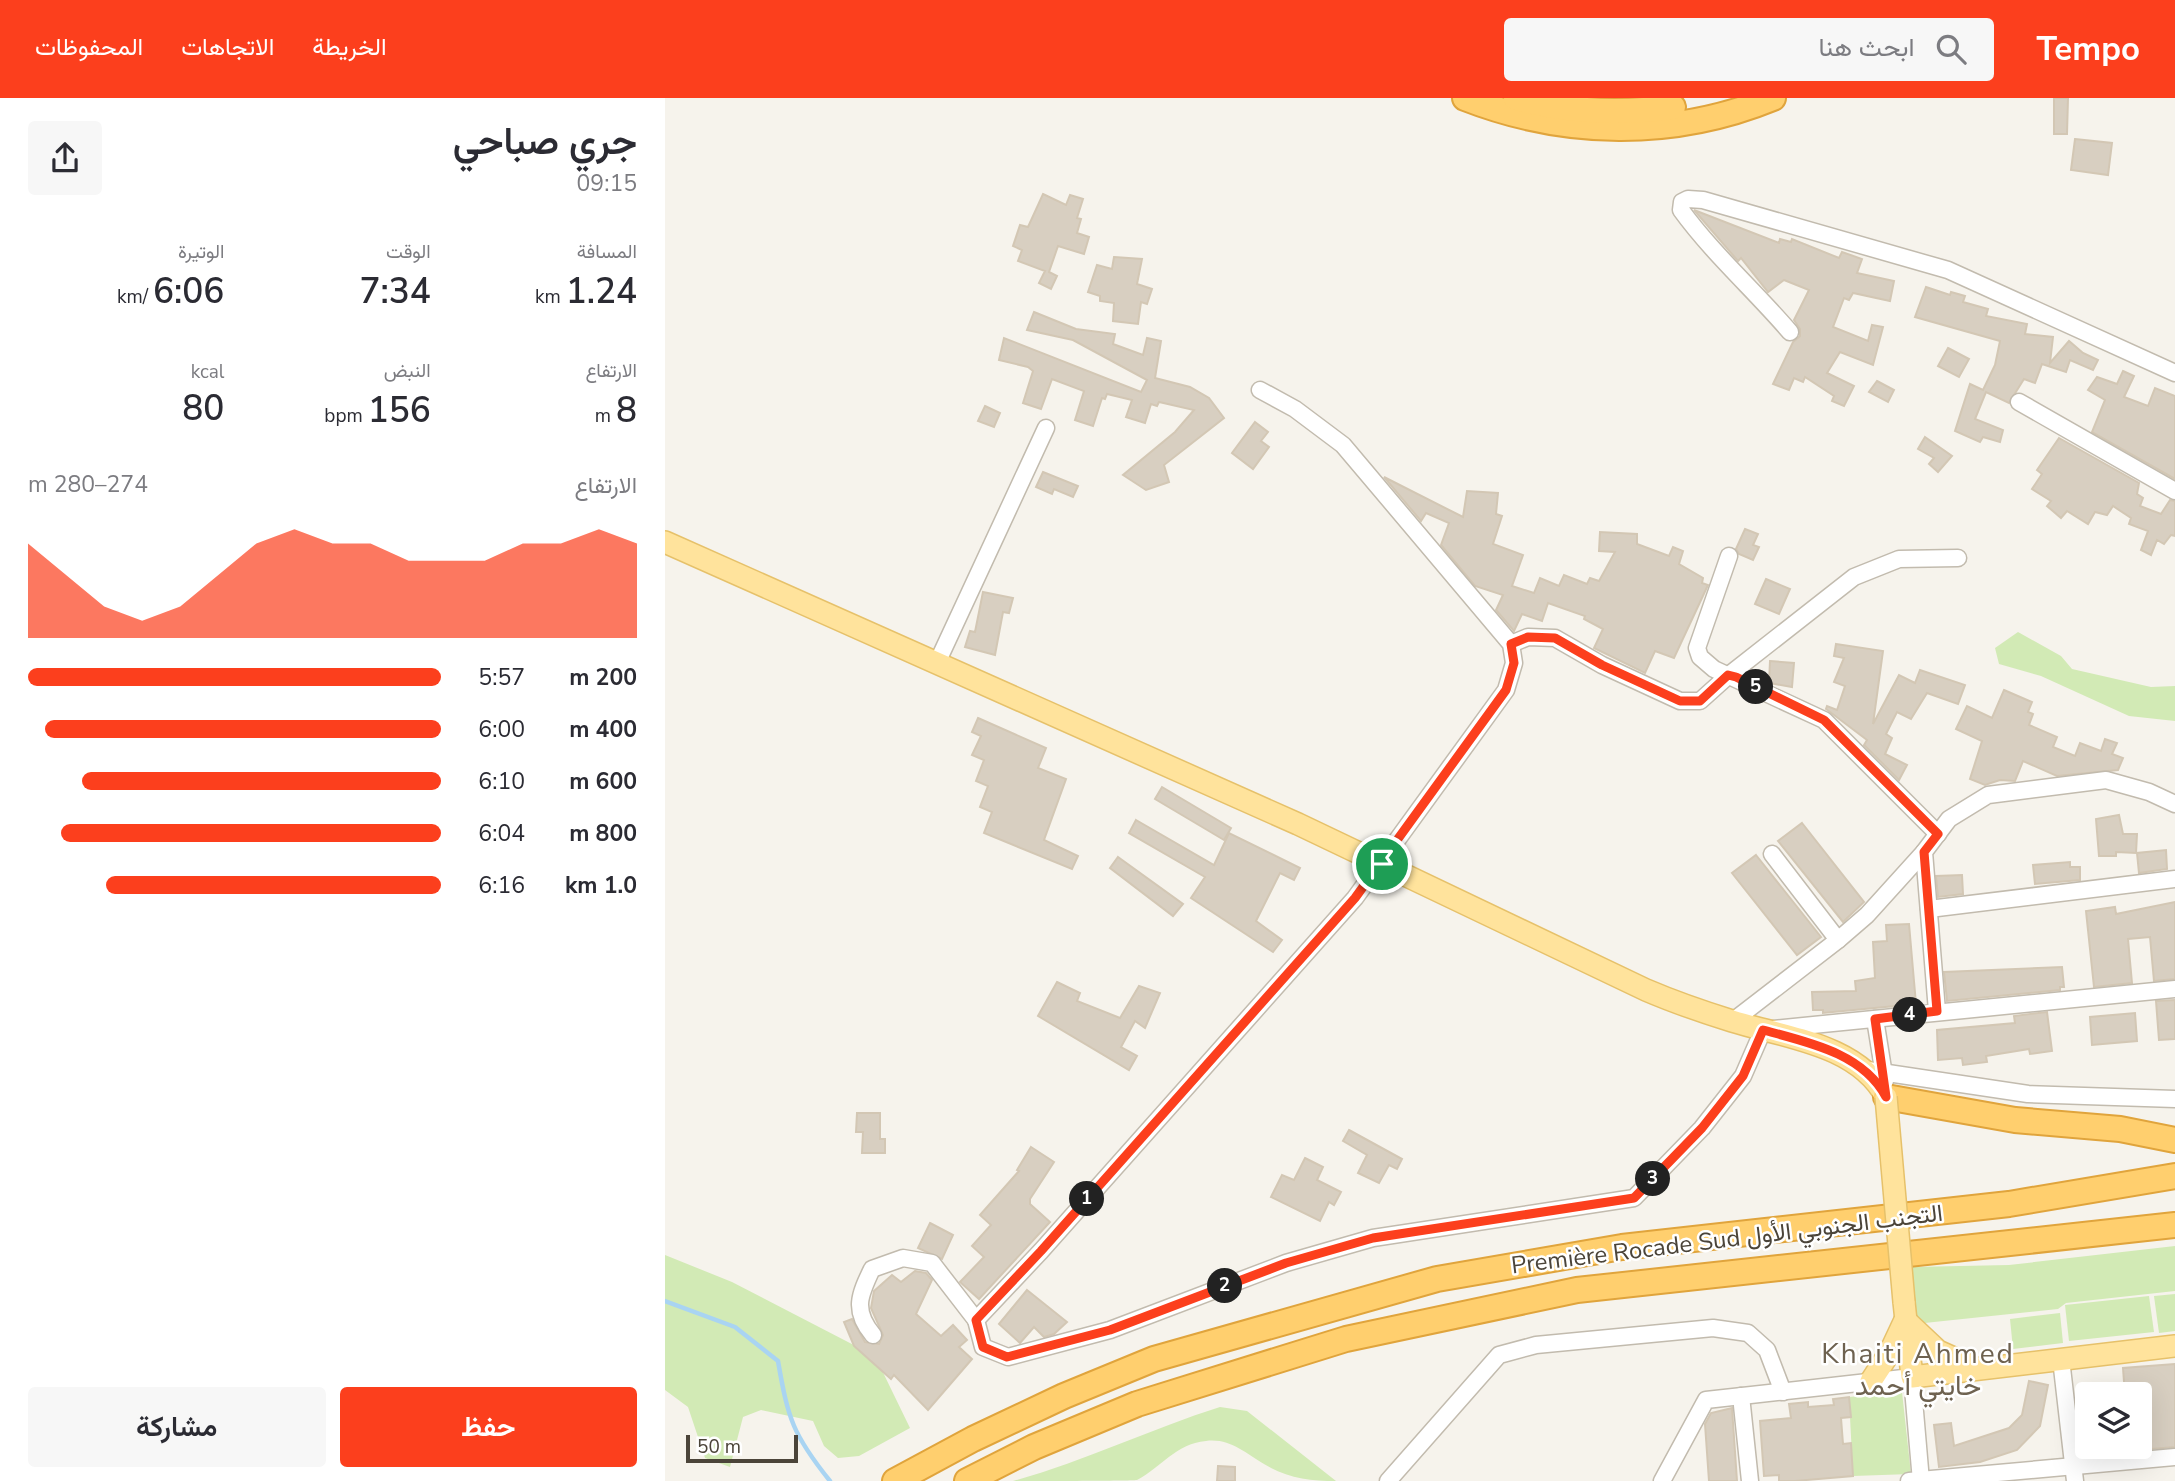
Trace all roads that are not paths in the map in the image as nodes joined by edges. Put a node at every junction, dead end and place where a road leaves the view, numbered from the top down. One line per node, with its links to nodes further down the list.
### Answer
1 (1465, 98): 4 (highway)
2 (1516, 98): 3 (highway)
3 (1719, 98)
4 (1773, 98)
5 (1790, 332): 6 (street)
6 (2175, 373)
7 (1261, 390): 14 (street)
8 (2019, 402): 10 (street)
9 (1047, 428): 15 (street)
10 (2175, 491)
11 (665, 542): 15 (main road)
12 (1729, 556): 16 (street)
13 (1958, 558): 16 (street)
14 (1511, 644): 16 (street); 21 (street)
15 (937, 663): 21 (main road)
16 (1728, 675): 18 (street)
17 (2175, 804): 18 (street)
18 (1938, 834): 19 (street)
19 (1924, 852): 23 (street); 24 (street)
20 (1772, 854): 24 (street)
21 (1382, 864): 28 (main road); 36 (street)
22 (2175, 879): 23 (street)
23 (1929, 909): 26 (street)
24 (1838, 940): 28 (street)
25 (2175, 989): 26 (street)
26 (1937, 1011): 27 (street)
27 (1875, 1019): 29 (street); 30 (street)
28 (1733, 1021): 29 (main road)
29 (1763, 1030): 30 (main road); 36 (street)
30 (1885, 1085): 31 (street); 32 (highway); 35 (main road, bridge)
31 (2175, 1099)
32 (2175, 1140)
33 (2175, 1176): 48 (highway, Première Rocade Sud التجنب الجنوبي الأول)
34 (2175, 1225): 49 (highway, Première Rocade Sud التجنب الجنوبي الأول)
35 (1904, 1311): 40 (main road); 41 (main road); 42 (main road)
36 (976, 1320): 37 (street)
37 (873, 1335)
38 (2175, 1346): 39 (main road)
39 (2061, 1359): 40 (main road); 46 (street)
40 (1977, 1369): 41 (main road)
41 (1912, 1377): 42 (street); 47 (street)
42 (1871, 1381): 43 (street)
43 (1783, 1392): 44 (street); 50 (street)
44 (1741, 1396): 51 (street); 52 (street)
45 (2175, 1457): 46 (street)
46 (2075, 1474): 47 (street)
47 (1917, 1480)
48 (895, 1481)
49 (967, 1481)
50 (1388, 1481)
51 (1662, 1481)
52 (1750, 1481)

